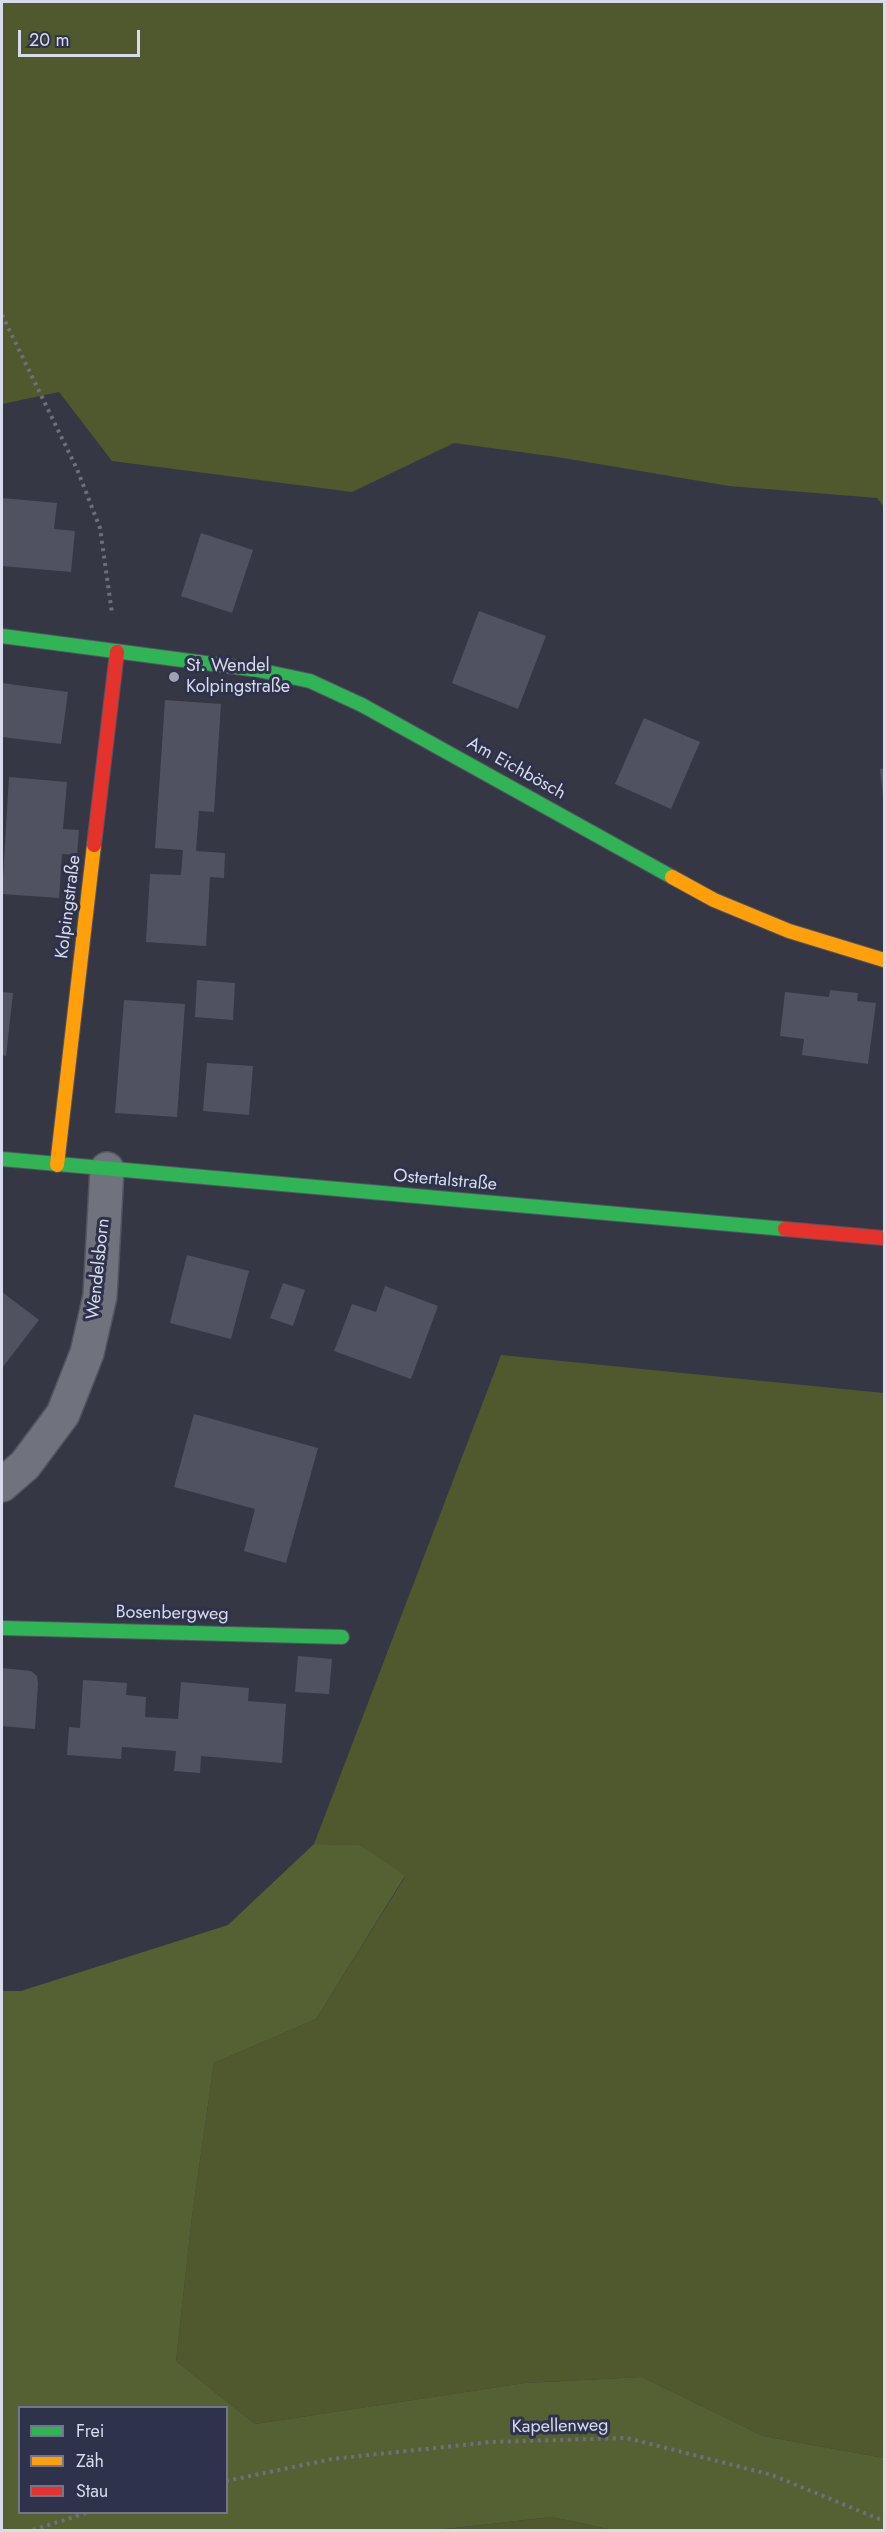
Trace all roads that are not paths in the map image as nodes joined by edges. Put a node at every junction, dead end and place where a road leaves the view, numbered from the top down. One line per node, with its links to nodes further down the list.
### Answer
1 (2, 636): 2 (street, Am Eichbösch)
2 (117, 652): 3 (street, Am Eichbösch); 5 (street, Kolpingstraße)
3 (885, 960)
4 (2, 1159): 5 (street, Ostertalstraße)
5 (57, 1165): 6 (street, Ostertalstraße)
6 (107, 1169): 7 (street, Ostertalstraße); 8 (street, Wendelsborn)
7 (885, 1238)
8 (2, 1485)
9 (2, 1628): 10 (street, Bosenbergweg)
10 (342, 1637)

